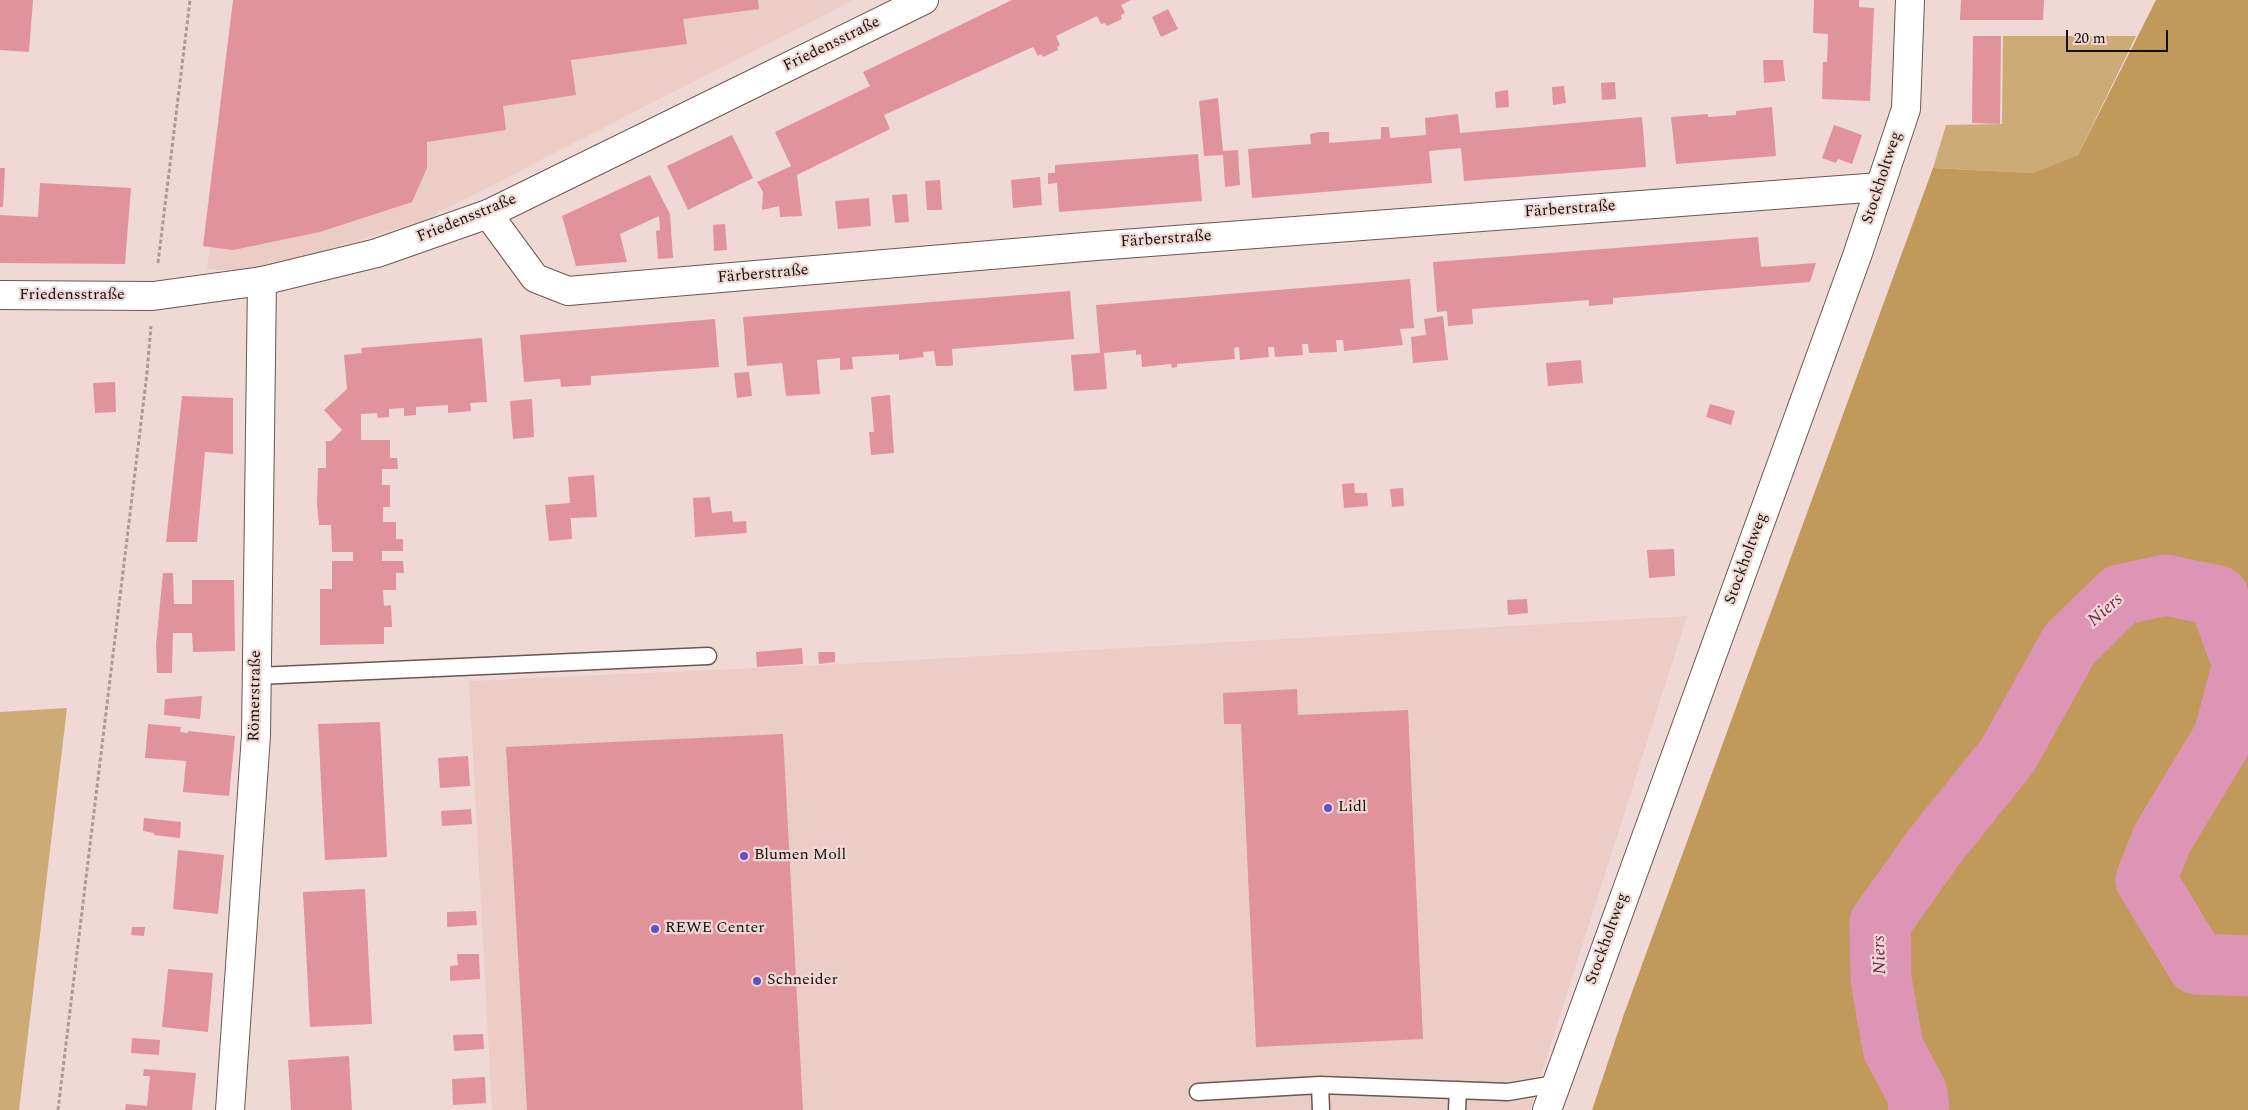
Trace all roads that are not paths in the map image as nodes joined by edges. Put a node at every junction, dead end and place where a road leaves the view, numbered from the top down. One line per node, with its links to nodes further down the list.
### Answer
1 (924, 0): 4 (street, Friedensstraße)
2 (1910, 0): 3 (street, Stockholtweg)
3 (1880, 187): 4 (street, Färberstraße); 9 (street, Stockholtweg)
4 (488, 214): 5 (street, Friedensstraße)
5 (262, 281): 6 (street, Friedensstraße); 8 (street, Römerstraße)
6 (0, 296)
7 (708, 656): 8 (lane)
8 (257, 676): 13 (street, Römerstraße)
9 (1555, 1084): 11 (lane); 16 (street, Stockholtweg)
10 (1320, 1085): 11 (lane); 12 (lane); 14 (lane)
11 (1458, 1090): 15 (lane)
12 (1198, 1092)
13 (230, 1110)
14 (1321, 1110)
15 (1457, 1110)
16 (1547, 1110)

